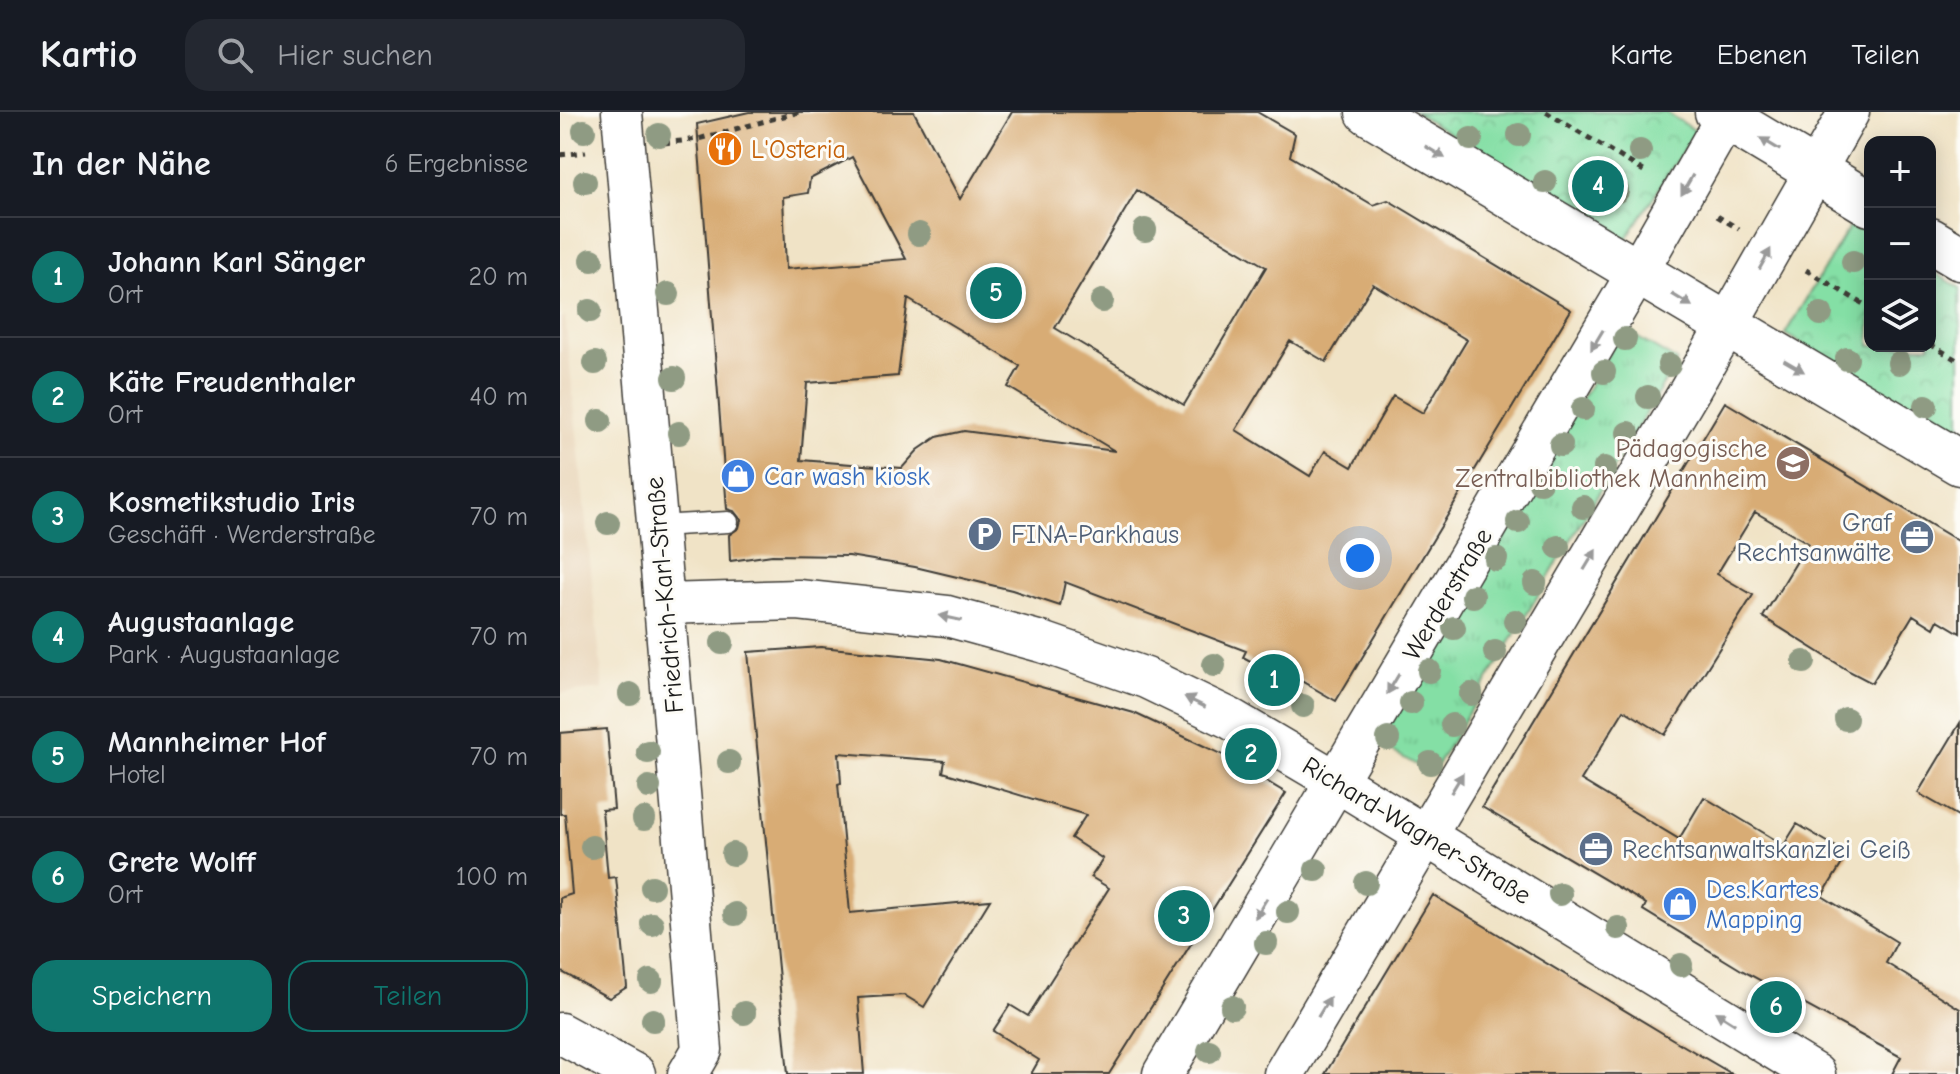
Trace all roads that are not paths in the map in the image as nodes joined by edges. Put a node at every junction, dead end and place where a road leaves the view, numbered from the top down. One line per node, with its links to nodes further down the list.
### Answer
1 (622, 112): 13 (street, Friedrich-Karl-Straße)
2 (1368, 112): 9 (main road, one-way to 9)
3 (1849, 112): 5 (street)
4 (1724, 114): 5 (main road, one-way to 4); 9 (street, Werderstraße, one-way to 9)
5 (1814, 170): 6 (main road); 10 (street, one-way to 5)
6 (1864, 200)
7 (1936, 244): 8 (main road)
8 (1960, 258)
9 (1637, 273): 10 (main road, one-way to 10); 15 (street, Werderstraße, one-way to 15)
10 (1727, 327): 11 (main road, one-way to 11); 16 (street, one-way to 10)
11 (1960, 463)
12 (728, 522): 13 (lane)
13 (658, 526): 14 (street, Friedrich-Karl-Straße)
14 (664, 604): 15 (street, Richard-Wagner-Straße, one-way to 14); 19 (street, Friedrich-Karl-Straße)
15 (1336, 781): 16 (street, Richard-Wagner-Straße); 20 (street, Werderstraße, one-way to 20)
16 (1426, 835): 21 (street, one-way to 16); 22 (street, Richard-Wagner-Straße, one-way to 16)
17 (560, 1033): 18 (street)
18 (635, 1074)
19 (688, 1074)
20 (1163, 1074)
21 (1284, 1074)
22 (1815, 1074)

